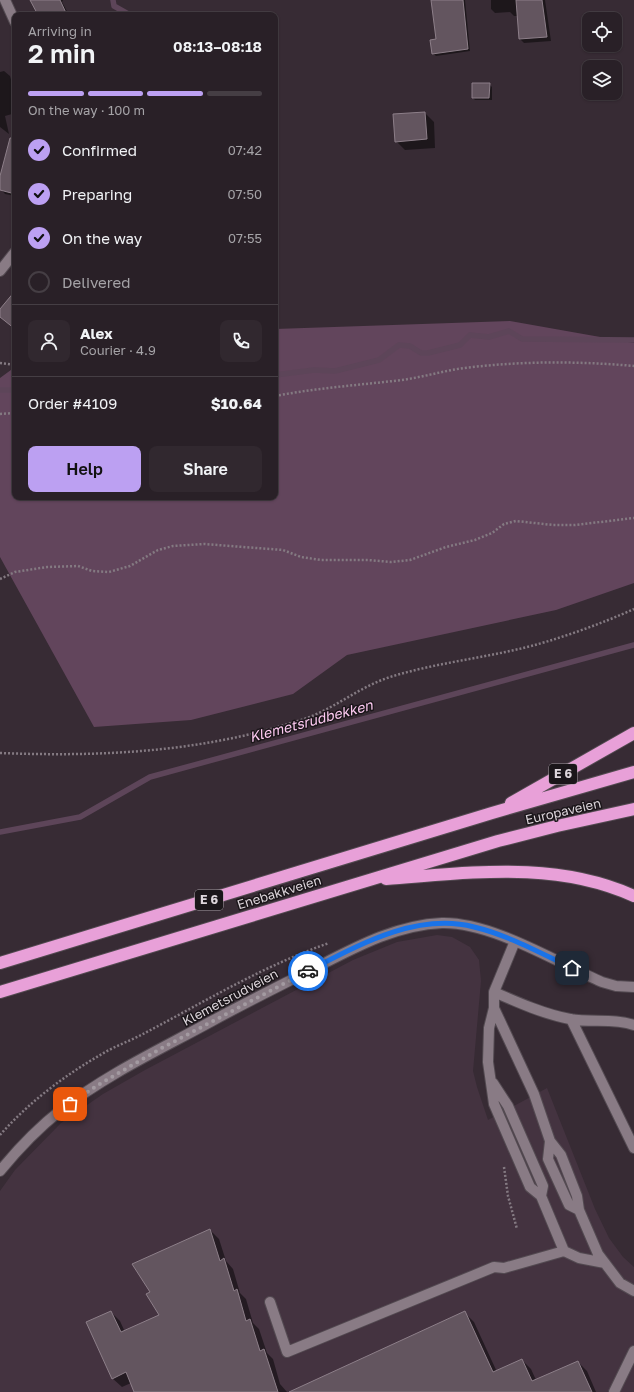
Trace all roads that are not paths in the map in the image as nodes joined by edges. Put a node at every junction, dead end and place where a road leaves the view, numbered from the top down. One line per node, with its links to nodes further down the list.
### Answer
1 (5, 0): 2 (street)
2 (12, 15)
3 (12, 256): 4 (street)
4 (0, 270)
5 (634, 734): 8 (highway, E 6)
6 (634, 772): 8 (highway, Europaveien / E 6)
7 (634, 809): 9 (highway, Europaveien / E 6)
8 (492, 813): 13 (highway, Enebakkveien / E 6)
9 (498, 841): 10 (highway, Enebakkveien / E 6)
10 (363, 881): 11 (highway, E 6); 15 (highway, Enebakkveien / E 6)
11 (634, 896)
12 (515, 941): 14 (street, Klemetsrudveien); 16 (street); 21 (street, Klemetsrudveien)
13 (0, 963)
14 (632, 984)
15 (0, 992)
16 (494, 992): 17 (street); 18 (street)
17 (494, 1008): 22 (street); 23 (street)
18 (570, 1019): 19 (street); 20 (street)
19 (634, 1025)
20 (634, 1148)
21 (2, 1163)
22 (564, 1251): 23 (street); 25 (street)
23 (605, 1263): 24 (street)
24 (634, 1291)
25 (270, 1302)
26 (634, 1351): 27 (street)
27 (614, 1392)

